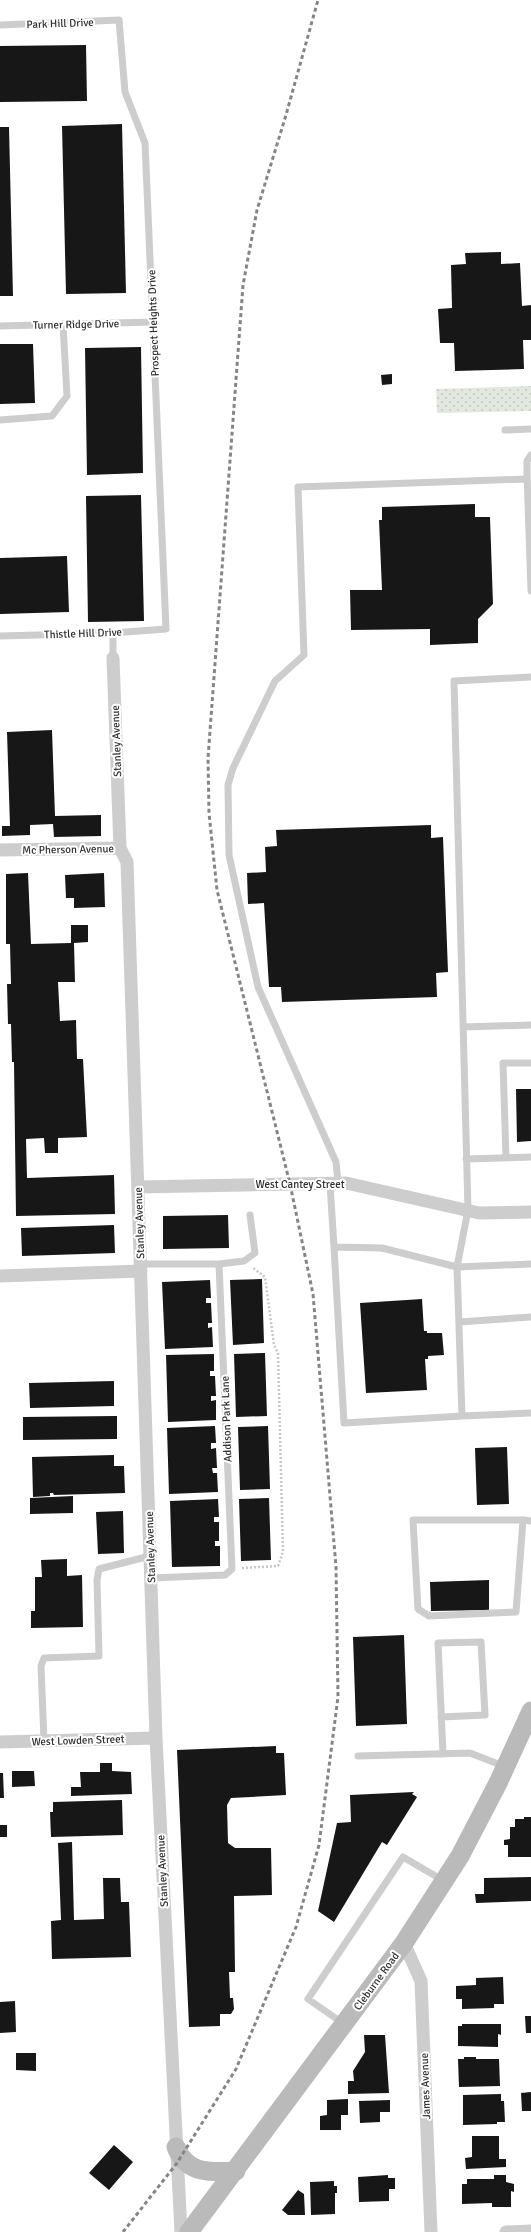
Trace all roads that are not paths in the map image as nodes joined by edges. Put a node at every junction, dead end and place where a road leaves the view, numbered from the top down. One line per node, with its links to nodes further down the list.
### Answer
1 (119, 20): 2 (lane, Park Hill Drive); 3 (lane, Prospect Heights Drive)
2 (0, 25)
3 (153, 322): 4 (lane, Turner Ridge Drive); 13 (lane, Prospect Heights Drive)
4 (63, 324): 5 (lane, Turner Ridge Drive); 6 (lane)
5 (0, 326)
6 (0, 420)
7 (531, 429): 8 (lane)
8 (505, 430)
9 (531, 455): 10 (lane)
10 (528, 479): 11 (lane); 27 (lane)
11 (530, 547): 12 (lane)
12 (531, 591)
13 (166, 629): 14 (lane, Thistle Hill Drive)
14 (112, 633): 15 (lane, Thistle Hill Drive); 16 (lane, Stanley Avenue)
15 (0, 636)
16 (113, 658): 18 (street, Stanley Avenue)
17 (531, 677): 22 (lane)
18 (120, 848): 19 (street, Mc Pherson Avenue); 20 (street, Mc Pherson Avenue)
19 (0, 850)
20 (127, 862): 28 (street, Stanley Avenue)
21 (531, 1025): 22 (lane)
22 (464, 1027): 26 (lane)
23 (531, 1063): 25 (lane)
24 (531, 1157): 25 (lane)
25 (506, 1158): 26 (lane)
26 (466, 1159): 29 (lane)
27 (334, 1184): 28 (street, West Cantey Street); 29 (street, West Cantey Street); 32 (lane)
28 (138, 1187): 36 (street, Stanley Avenue)
29 (468, 1210): 30 (street, West Cantey Street); 35 (lane)
30 (531, 1212)
31 (250, 1215): 33 (lane)
32 (334, 1247): 35 (lane); 41 (lane)
33 (219, 1264): 36 (lane); 45 (lane, Addison Park Lane)
34 (531, 1264): 35 (lane)
35 (457, 1266): 39 (lane)
36 (140, 1268): 37 (street); 44 (street, Stanley Avenue)
37 (0, 1276)
38 (531, 1317): 39 (lane)
39 (459, 1322): 41 (lane)
40 (531, 1413): 41 (lane)
41 (462, 1416)
42 (523, 1520): 42 (lane); 43 (lane)
43 (531, 1521)
44 (150, 1556): 45 (street, Stanley Avenue); 49 (lane)
45 (150, 1578): 48 (street, Stanley Avenue)
46 (531, 1711): 53 (main road, Cleburne Road)
47 (441, 1717): 47 (lane); 51 (lane)
48 (156, 1738): 49 (street, West Lowden Street); 57 (street, Stanley Avenue)
49 (44, 1741): 50 (street, West Lowden Street)
50 (0, 1742)
51 (443, 1754): 52 (lane); 53 (lane)
52 (358, 1756)
53 (506, 1767): 54 (main road, Cleburne Road)
54 (444, 1881): 55 (main road, Cleburne Road); 56 (lane)
55 (404, 1942): 56 (main road, Cleburne Road); 62 (street, James Avenue)
56 (344, 2024): 58 (main road, Cleburne Road)
57 (176, 2147): 58 (main road); 60 (street, Stanley Avenue)
58 (236, 2171): 61 (main road, Cleburne Road)
59 (531, 2231): 63 (street)
60 (181, 2232)
61 (189, 2232)
62 (431, 2232)
63 (506, 2232)

